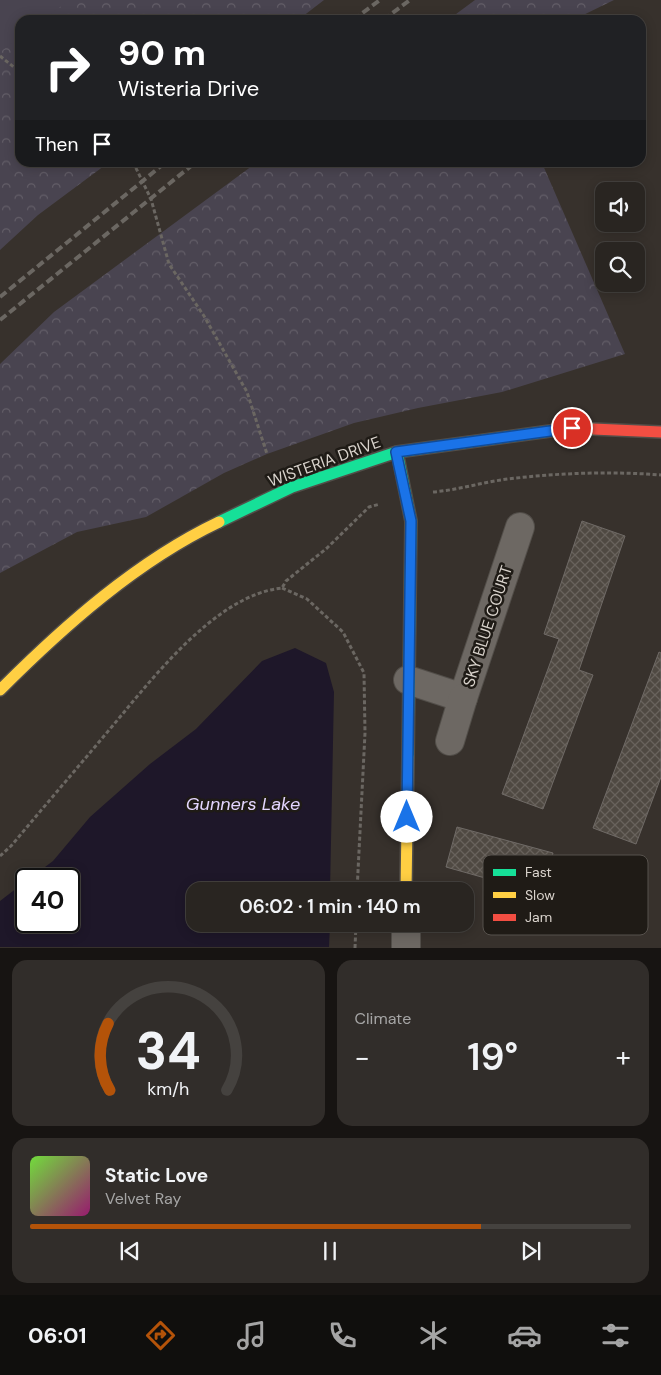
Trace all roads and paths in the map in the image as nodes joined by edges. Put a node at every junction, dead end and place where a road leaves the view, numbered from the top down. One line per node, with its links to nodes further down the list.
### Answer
1 (0, 56): 2 (path)
2 (15, 68)
3 (136, 167): 6 (path)
4 (661, 432): 5 (street, WISTERIA DRIVE)
5 (396, 452): 8 (street); 12 (street, WISTERIA DRIVE)
6 (268, 454)
7 (661, 475): 8 (path)
8 (406, 497): 10 (path); 11 (street)
9 (520, 527): 13 (street, SKY BLUE COURT)
10 (282, 588): 15 (path); 16 (path)
11 (408, 680): 13 (street, SKY BLUE COURT); 17 (street)
12 (0, 690)
13 (463, 698): 14 (street)
14 (450, 741)
15 (0, 856)
16 (358, 882)
17 (406, 882)
18 (356, 932): 20 (path)
19 (406, 932): 21 (street)
20 (355, 948)
21 (406, 948)

